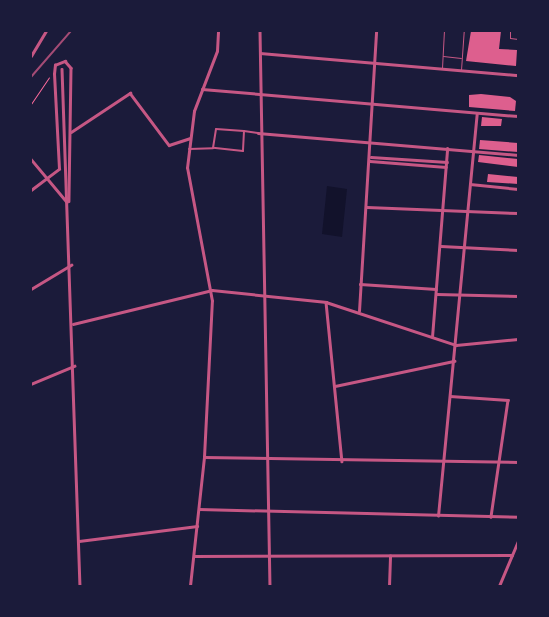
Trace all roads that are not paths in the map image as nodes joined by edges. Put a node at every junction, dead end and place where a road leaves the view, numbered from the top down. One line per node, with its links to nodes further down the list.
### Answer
1 (46, 31): 10 (street)
2 (218, 31): 18 (street)
3 (260, 31): 9 (street)
4 (376, 31): 13 (street)
5 (444, 31): 11 (lane)
6 (464, 31): 12 (lane)
7 (510, 31): 8 (lane)
8 (518, 40)
9 (260, 53): 13 (street); 19 (street)
10 (31, 56)
11 (442, 56): 12 (lane); 15 (lane)
12 (462, 58): 16 (lane)
13 (374, 64): 15 (street); 20 (street)
14 (62, 69): 43 (street)
15 (442, 70): 16 (street)
16 (460, 71): 17 (street)
17 (518, 75)
18 (202, 89): 19 (street); 27 (street)
19 (261, 97): 20 (street); 26 (street)
20 (371, 106): 21 (street); 28 (street)
21 (477, 114): 22 (street); 32 (street)
22 (518, 116)
23 (71, 132): 27 (street); 39 (street); 48 (street)
24 (244, 132): 25 (street); 30 (street); 30 (street)
25 (258, 133): 26 (street)
26 (264, 136): 28 (street); 58 (street)
27 (190, 138): 29 (street)
28 (369, 142): 31 (street); 34 (street)
29 (189, 148): 30 (street); 56 (street)
30 (213, 148)
31 (447, 149): 32 (street); 37 (street)
32 (472, 151): 33 (street); 40 (street)
33 (518, 155)
34 (371, 157): 36 (street); 37 (street)
35 (31, 159): 39 (street)
36 (370, 161): 38 (street); 44 (street)
37 (447, 162): 38 (street)
38 (447, 167): 45 (street)
39 (48, 178): 42 (street); 43 (street)
40 (470, 184): 41 (street); 46 (street)
41 (518, 189)
42 (31, 190)
43 (68, 203): 48 (street)
44 (367, 207): 45 (street); 53 (street)
45 (444, 210): 46 (street); 49 (street)
46 (468, 211): 47 (street); 50 (street)
47 (518, 213)
48 (69, 218): 52 (street)
49 (441, 246): 50 (street); 55 (street)
50 (464, 248): 51 (street); 59 (street)
51 (518, 250)
52 (71, 265): 54 (street); 63 (street)
53 (360, 284): 55 (street); 62 (street)
54 (31, 289)
55 (437, 289): 57 (street)
56 (212, 290): 58 (street); 63 (street); 72 (street)
57 (436, 294): 59 (street); 64 (street)
58 (266, 296): 61 (street); 73 (street)
59 (459, 296): 60 (street); 66 (street)
60 (518, 296)
61 (326, 302): 62 (street); 70 (street)
62 (359, 311): 64 (street)
63 (73, 324): 68 (street)
64 (432, 336): 66 (street)
65 (518, 339): 66 (street)
66 (456, 345): 67 (street)
67 (454, 361): 70 (street); 71 (street)
68 (74, 366): 69 (street); 84 (street)
69 (31, 384)
70 (335, 386): 76 (street)
71 (450, 396): 74 (street); 75 (street)
72 (204, 458): 73 (street); 78 (street)
73 (269, 461): 76 (street); 79 (street)
74 (443, 461): 75 (street); 76 (street); 80 (street)
75 (499, 461): 77 (street); 81 (street)
76 (342, 462)
77 (518, 462)
78 (199, 509): 79 (street); 83 (street)
79 (269, 512): 80 (street); 89 (street)
80 (438, 516): 81 (street)
81 (491, 517): 82 (street)
82 (518, 517)
83 (197, 526): 84 (street); 87 (street)
84 (79, 541): 90 (street)
85 (518, 541): 86 (street)
86 (512, 555): 88 (street); 94 (street)
87 (193, 556): 89 (street); 91 (street)
88 (390, 556): 89 (street); 93 (street)
89 (270, 557): 92 (street)
90 (80, 586)
91 (190, 586)
92 (270, 586)
93 (389, 586)
94 (499, 586)

